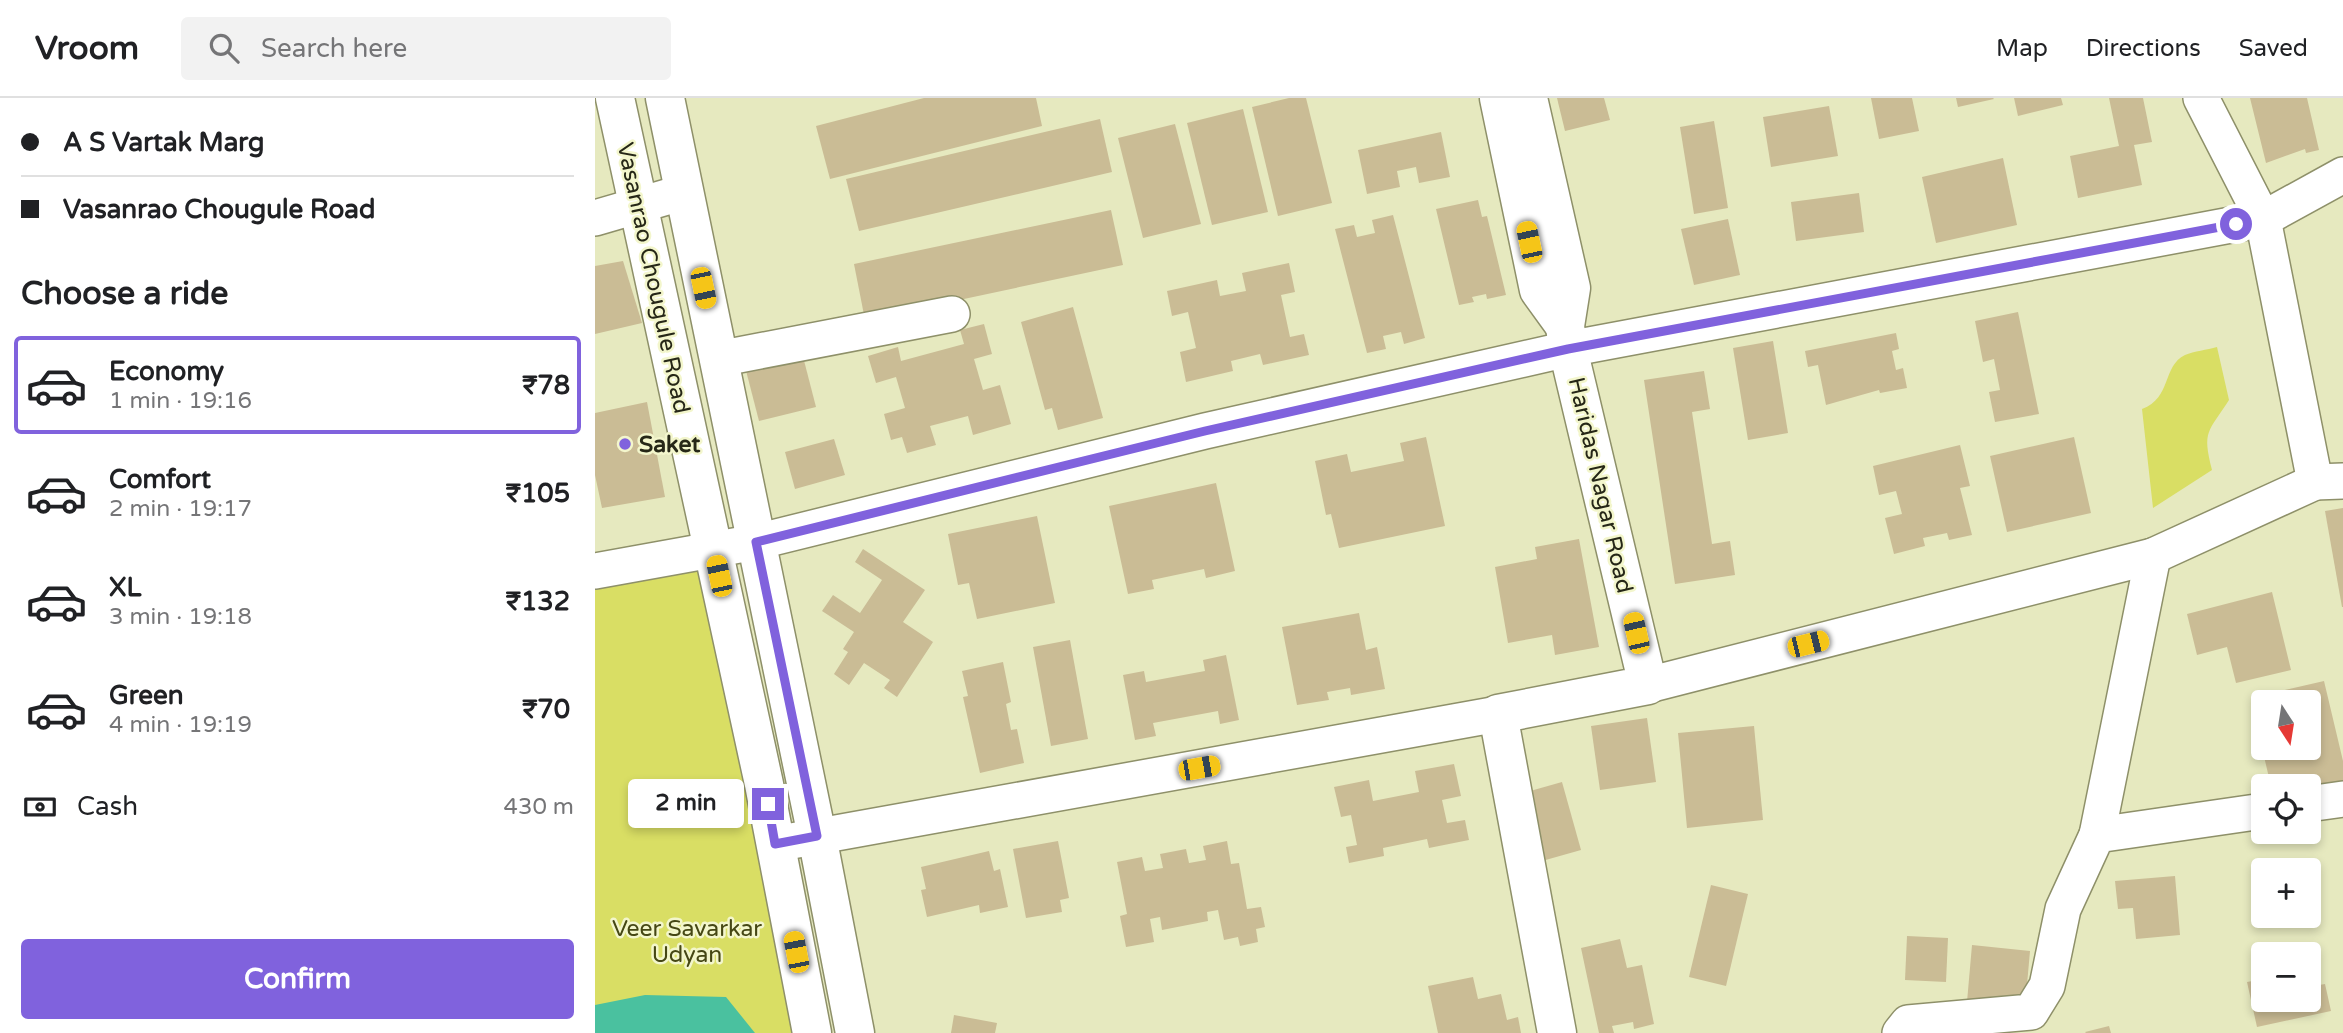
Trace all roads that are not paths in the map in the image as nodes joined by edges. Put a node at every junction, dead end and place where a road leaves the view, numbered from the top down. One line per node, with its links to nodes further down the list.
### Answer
1 (615, 98): 8 (street, Vasanrao Chougule Road)
2 (664, 98): 7 (street, Vasanrao Chougule Road)
3 (1499, 98): 12 (street, Haridas Nagar Road)
4 (1528, 98): 12 (street, Haridas Nagar Road)
5 (2201, 98): 10 (street)
6 (2343, 175): 10 (street)
7 (684, 192): 8 (street); 13 (street, Vasanrao Chougule Road)
8 (638, 205): 9 (street); 16 (street, Vasanrao Chougule Road)
9 (595, 218)
10 (2263, 219): 12 (street); 14 (street)
11 (952, 314): 13 (street)
12 (1566, 337): 15 (street); 19 (street, Haridas Nagar Road)
13 (718, 359): 15 (street, Vasanrao Chougule Road)
14 (2329, 481): 17 (street)
15 (756, 542): 16 (street); 25 (street, Vasanrao Chougule Road)
16 (713, 550): 18 (street); 26 (street, Vasanrao Chougule Road)
17 (2153, 556): 19 (street); 24 (street)
18 (595, 571)
19 (1648, 685): 20 (street)
20 (1498, 714): 25 (street); 29 (street)
21 (2343, 799): 22 (street)
22 (2321, 802)
23 (2251, 813): 24 (street)
24 (2097, 835): 30 (street)
25 (817, 836): 26 (street); 28 (street, Vasanrao Chougule Road)
26 (775, 844): 27 (street, Vasanrao Chougule Road)
27 (812, 1033)
28 (855, 1033)
29 (1557, 1033)
30 (1900, 1033)

